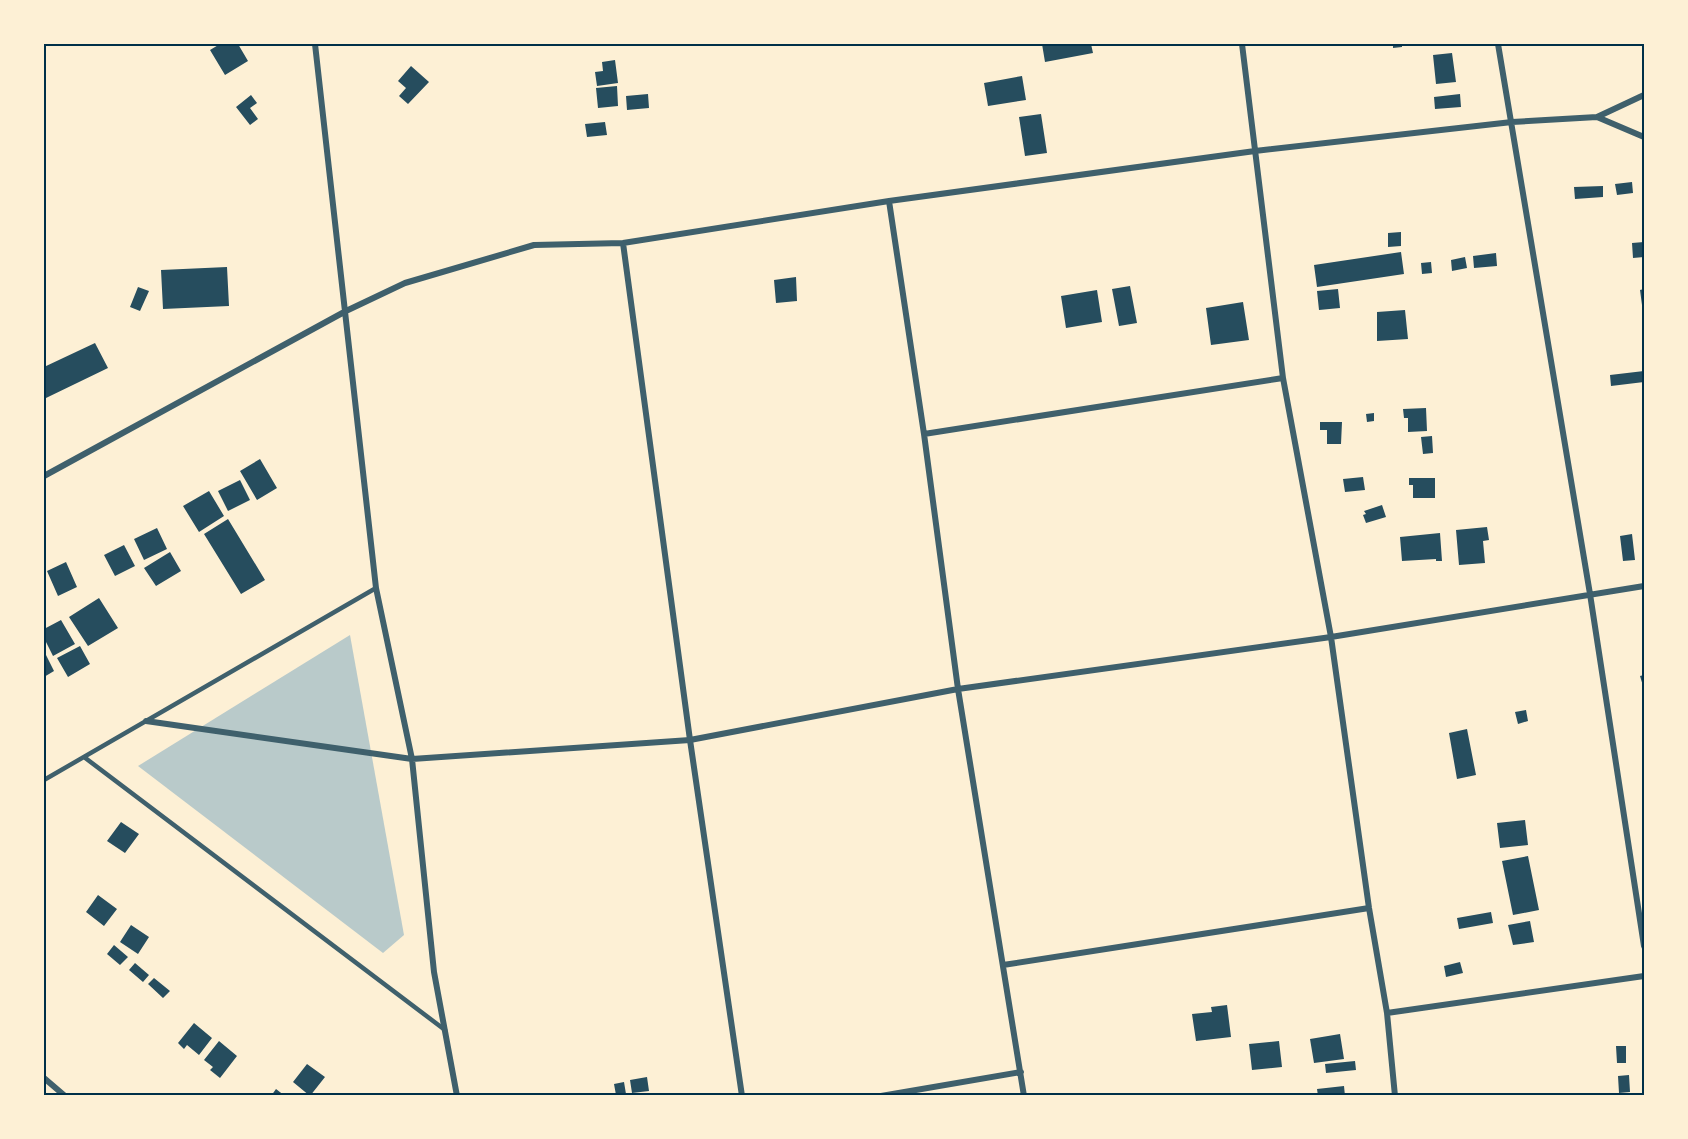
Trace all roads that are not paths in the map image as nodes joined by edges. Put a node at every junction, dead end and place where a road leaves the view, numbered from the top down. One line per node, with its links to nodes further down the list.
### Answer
1 (315, 44): 11 (street)
2 (1242, 44): 8 (street)
3 (1498, 44): 6 (street)
4 (1644, 95): 5 (street)
5 (1597, 117): 6 (street); 7 (street)
6 (1512, 122): 8 (street); 17 (street)
7 (1644, 137)
8 (1255, 151): 9 (street); 12 (street)
9 (889, 201): 10 (street); 13 (street)
10 (623, 243): 11 (street); 21 (street)
11 (346, 311): 14 (street); 16 (street)
12 (1283, 378): 13 (street); 18 (street)
13 (924, 434): 19 (street)
14 (44, 476)
15 (1644, 586): 17 (street)
16 (376, 588): 20 (lane); 23 (street)
17 (1590, 594): 18 (street); 26 (street)
18 (1331, 637): 19 (street); 25 (street)
19 (958, 688): 21 (street); 27 (street)
20 (146, 721): 22 (lane); 23 (street)
21 (690, 740): 23 (street); 35 (street)
22 (84, 757): 24 (lane); 30 (lane)
23 (412, 759): 30 (street)
24 (44, 780)
25 (1369, 908): 27 (street); 29 (street)
26 (1644, 946)
27 (1003, 965): 31 (street)
28 (1644, 976): 29 (street)
29 (1387, 1013): 38 (street)
30 (445, 1030): 34 (street)
31 (1021, 1072): 36 (street); 37 (street)
32 (44, 1078): 33 (street)
33 (65, 1095)
34 (457, 1095)
35 (742, 1095)
36 (881, 1095)
37 (1024, 1095)
38 (1395, 1095)

